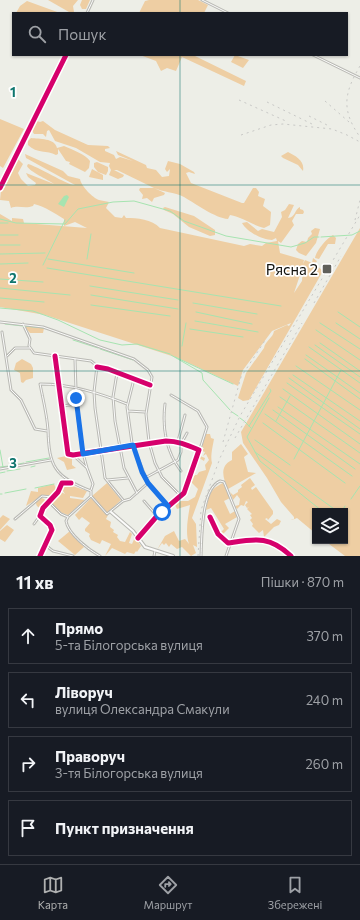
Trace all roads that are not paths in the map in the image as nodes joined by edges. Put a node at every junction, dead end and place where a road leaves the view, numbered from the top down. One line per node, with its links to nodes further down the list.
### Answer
1 (93, 0): 3 (street)
2 (202, 0): 4 (street)
3 (87, 12)
4 (225, 12)
5 (65, 56): 8 (street)
6 (315, 56): 7 (street)
7 (360, 78)
8 (0, 188)
9 (0, 322): 10 (street)
10 (23, 324): 12 (street); 20 (street)
11 (2, 332): 14 (street)
12 (30, 348): 13 (street); 14 (street)
13 (55, 356): 15 (street); 19 (street)
14 (6, 358): 32 (street)
15 (75, 359): 16 (street); 21 (street)
16 (97, 367): 17 (street); 22 (street)
17 (117, 373): 18 (street); 24 (street)
18 (134, 379): 20 (street); 26 (street)
19 (58, 384): 21 (street); 28 (street); 32 (street)
20 (150, 385): 30 (street)
21 (75, 388): 22 (street); 25 (street)
22 (94, 392): 24 (street); 41 (street)
23 (171, 395): 40 (street)
24 (113, 398): 26 (street); 39 (street)
25 (77, 404): 28 (street); 42 (street)
26 (127, 404): 29 (street)
27 (165, 404): 34 (street)
28 (61, 406): 43 (street)
29 (127, 410): 30 (street); 38 (street)
30 (146, 412): 36 (street)
31 (184, 415): 35 (street)
32 (48, 431): 44 (street)
33 (187, 433): 37 (street)
34 (167, 441): 35 (street); 36 (street); 45 (street)
35 (178, 441): 37 (street)
36 (149, 442): 38 (street); 48 (street)
37 (181, 444): 40 (street); 45 (street)
38 (133, 445): 39 (street); 51 (street)
39 (119, 447): 41 (street); 50 (street)
40 (199, 450): 57 (street)
41 (101, 451): 42 (street); 52 (street)
42 (83, 454): 43 (street); 46 (street)
43 (74, 455): 46 (street)
44 (51, 460): 47 (street); 53 (street)
45 (174, 462): 48 (street); 49 (street)
46 (87, 468): 55 (street)
47 (0, 469)
48 (158, 471): 51 (street); 57 (street)
49 (181, 471)
50 (128, 478): 52 (street); 56 (street)
51 (145, 478): 54 (street)
52 (106, 480): 60 (street)
53 (71, 483): 55 (street); 59 (street)
54 (148, 483): 56 (street); 63 (street)
55 (91, 491): 58 (street)
56 (137, 493): 60 (street)
57 (180, 495): 63 (street)
58 (91, 496): 64 (street); 67 (street)
59 (53, 497): 62 (street); 69 (street)
60 (124, 501): 64 (street)
61 (144, 501): 66 (street)
62 (49, 502): 65 (street); 67 (street)
63 (168, 506): 66 (street)
64 (111, 512): 71 (street)
65 (40, 516): 70 (street); 73 (street)
66 (158, 516): 71 (street)
67 (68, 517): 77 (street)
68 (210, 517): 72 (street)
69 (15, 519)
70 (34, 524)
71 (138, 538): 74 (street)
72 (231, 542): 80 (street); 81 (street); 82 (street)
73 (45, 545): 75 (street); 76 (street)
74 (156, 551): 78 (street); 79 (street)
75 (40, 556)
76 (74, 556)
77 (100, 556)
78 (154, 556)
79 (173, 556)
80 (201, 556)
81 (226, 556)
82 (290, 556)

